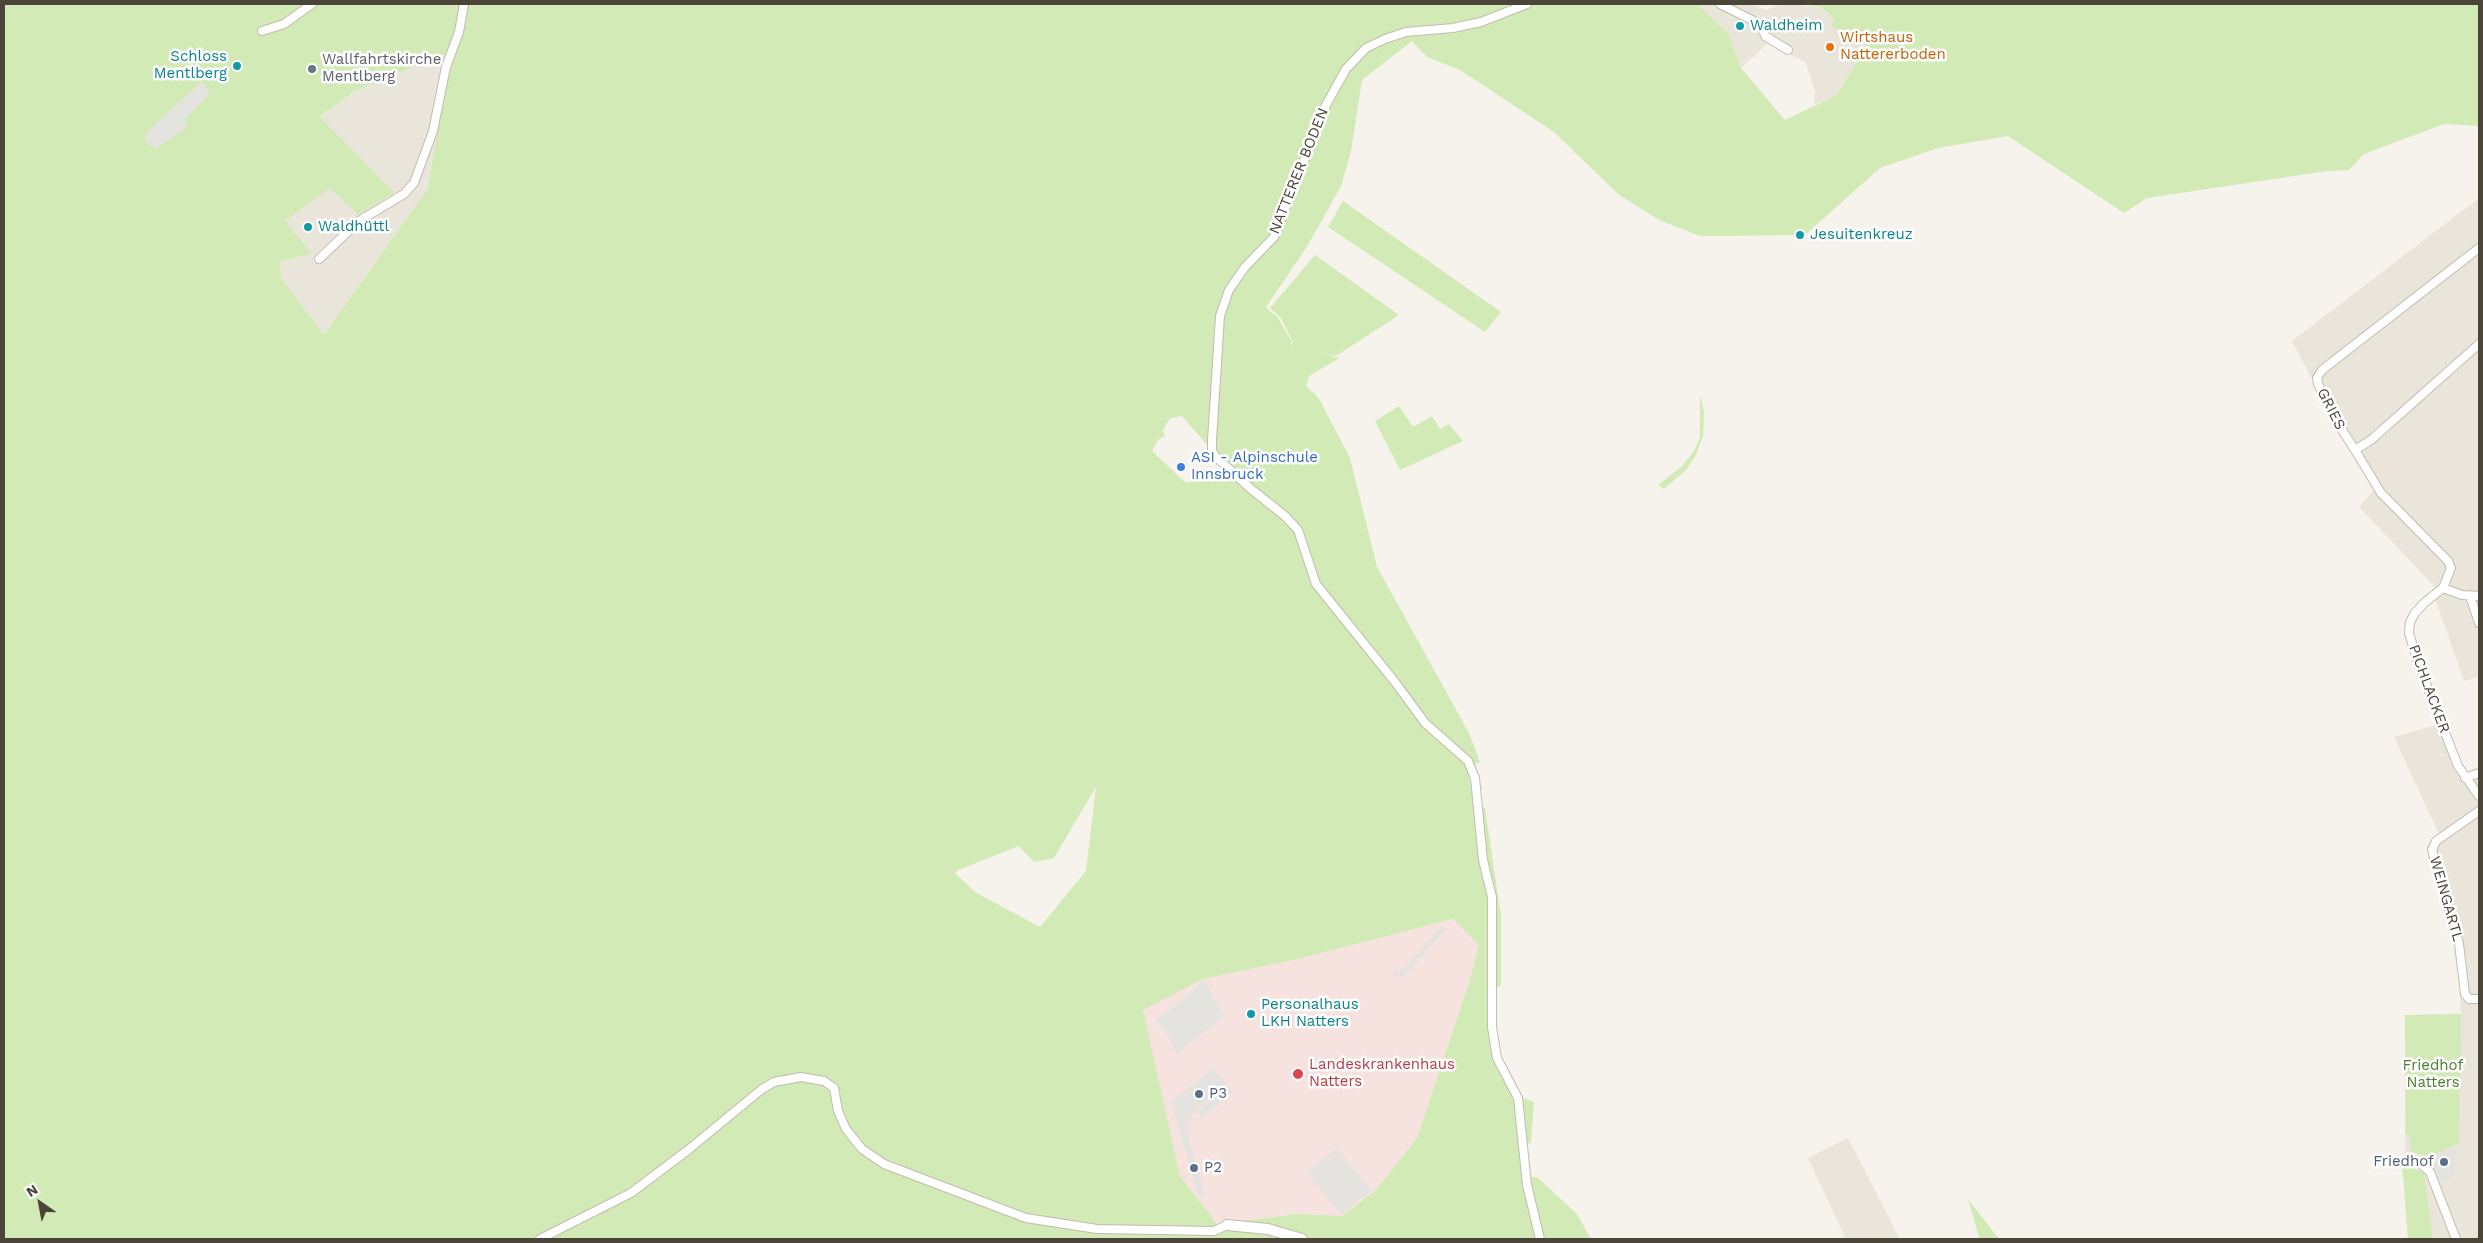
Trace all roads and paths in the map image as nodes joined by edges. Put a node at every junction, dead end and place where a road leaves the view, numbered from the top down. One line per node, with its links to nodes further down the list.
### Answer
1 (312, 4): 5 (street)
2 (464, 4): 8 (street)
3 (1527, 4): 24 (street, NATTERER BODEN)
4 (1720, 4): 6 (street)
5 (262, 31)
6 (1788, 50)
7 (2479, 248): 10 (street, GRIES)
8 (319, 259)
9 (2479, 344): 10 (street)
10 (2355, 450): 11 (street)
11 (2443, 588): 12 (street); 16 (street, PICHLACKER)
12 (2470, 596): 13 (street); 14 (street)
13 (2479, 596)
14 (2479, 623)
15 (2479, 773): 16 (street)
16 (2465, 778): 17 (street, PICHLACKER)
17 (2479, 796)
18 (2479, 811): 19 (street, WEINGARTL)
19 (2479, 999)
20 (2422, 1165): 25 (street)
21 (1227, 1226): 22 (street); 23 (street)
22 (540, 1239)
23 (1302, 1239)
24 (1540, 1239)
25 (2456, 1239)

